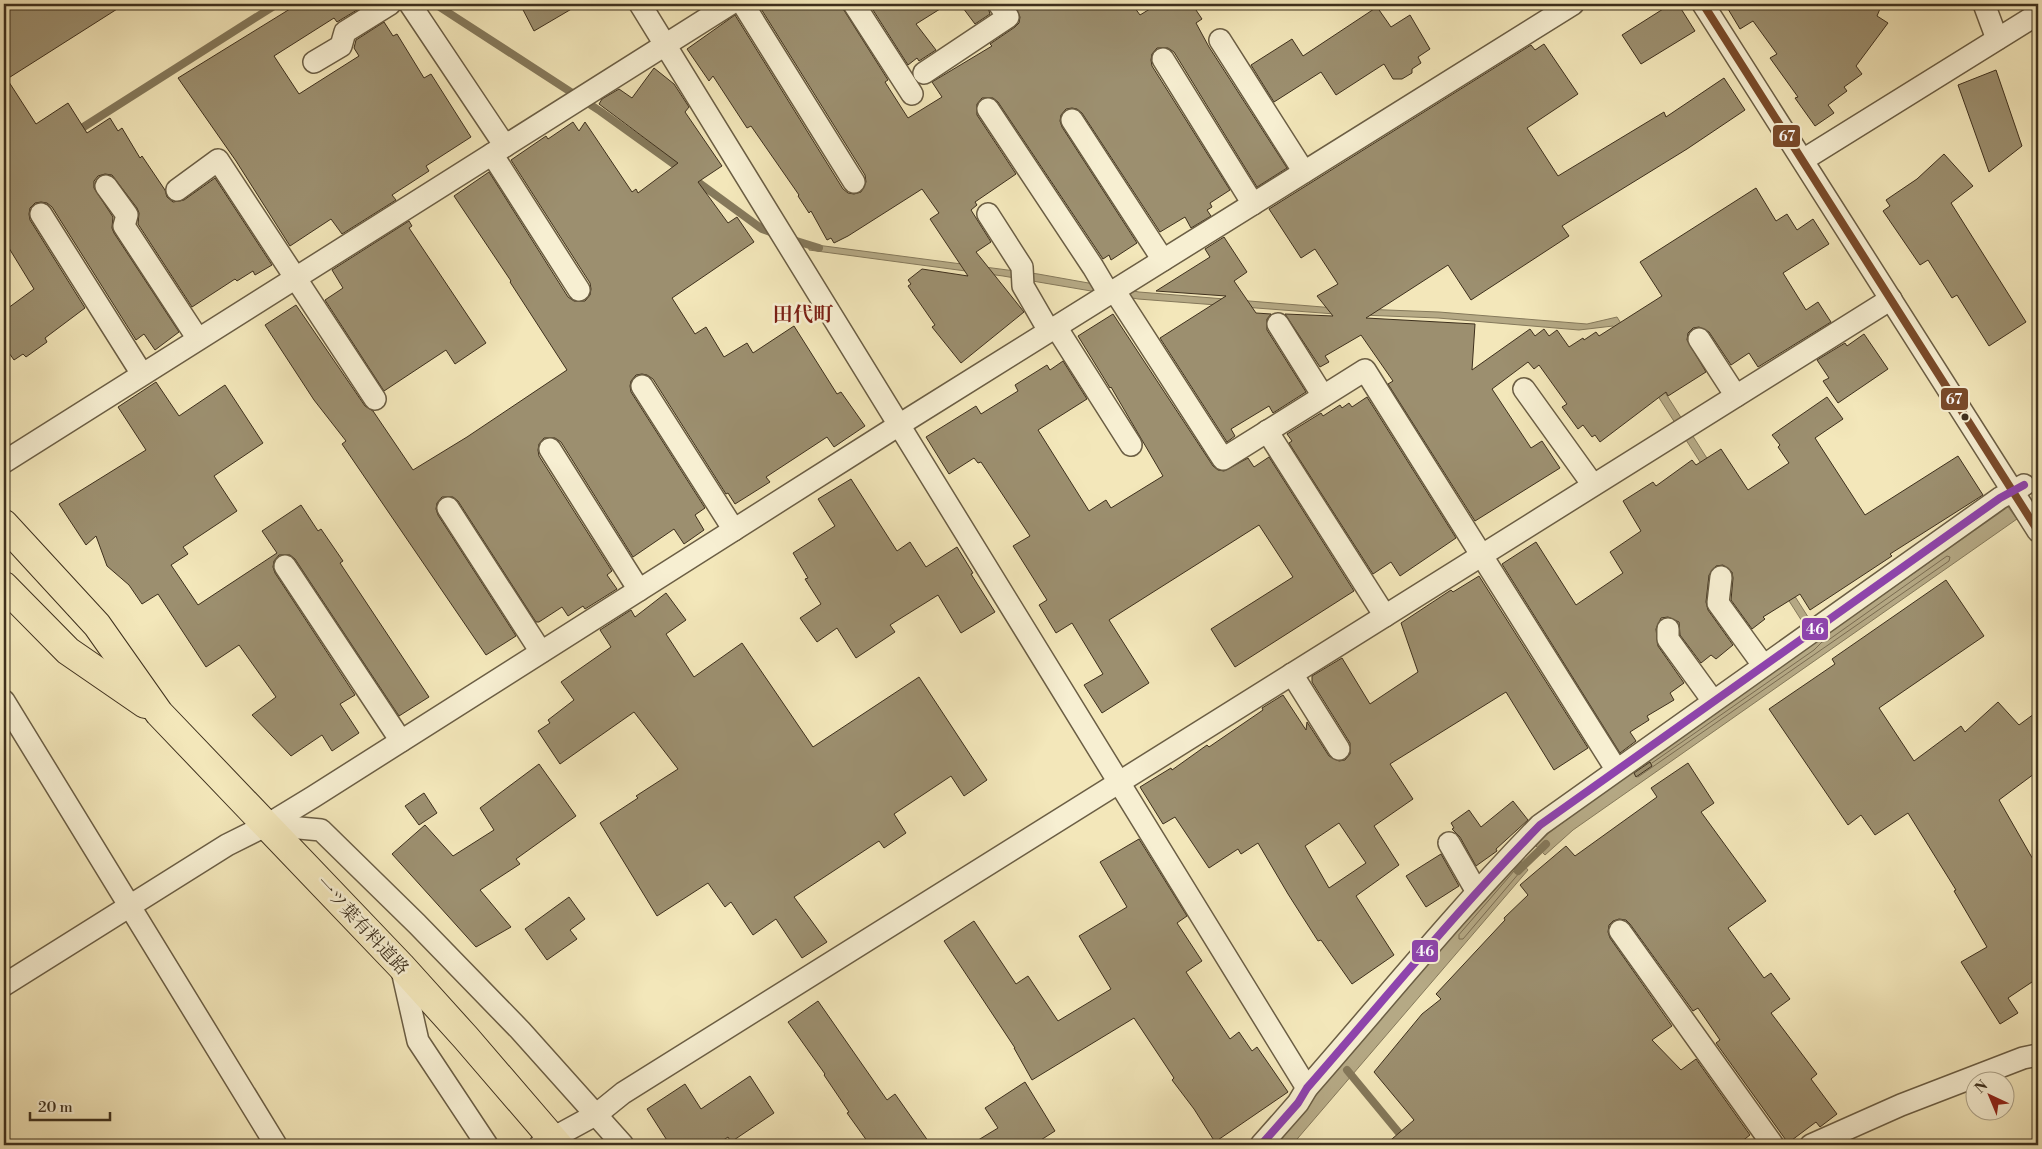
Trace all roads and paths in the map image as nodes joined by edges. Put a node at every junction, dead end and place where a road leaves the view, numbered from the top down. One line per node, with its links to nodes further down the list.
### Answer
1 (390, 4): 16 (street)
2 (410, 4): 21 (street)
3 (640, 4): 14 (street)
4 (730, 4): 14 (street)
5 (743, 4): 24 (street)
6 (854, 4): 18 (street)
7 (999, 4): 17 (street)
8 (1573, 4): 23 (street)
9 (1702, 4): 22 (street)
10 (1984, 4): 12 (street)
11 (2038, 14): 12 (street)
12 (1997, 39): 22 (street)
13 (1220, 40): 23 (street)
14 (665, 45): 21 (street); 45 (street)
15 (1163, 59): 27 (street)
16 (314, 62)
17 (924, 73)
18 (912, 94)
19 (988, 109): 33 (street)
20 (1072, 120): 30 (street)
21 (498, 150): 31 (street); 32 (street)
22 (1803, 160): 34 (street)
23 (1304, 172): 27 (street)
24 (854, 182)
25 (106, 186): 37 (street)
26 (177, 190): 31 (street)
27 (1253, 204): 30 (street)
28 (41, 214): 39 (street)
29 (988, 214): 36 (street)
30 (1163, 260): 33 (street)
31 (295, 277): 37 (street); 44 (street)
32 (579, 290)
33 (1112, 292): 36 (street); 46 (street)
34 (1891, 299): 43 (street); 51 (street)
35 (1278, 324): 42 (street)
36 (1053, 329): 45 (street); 47 (street)
37 (198, 339): 39 (street)
38 (1699, 339): 43 (street)
39 (142, 374): 49 (street)
40 (642, 386): 55 (street)
41 (1524, 389): 50 (street)
42 (1323, 396): 46 (street); 56 (street)
43 (1736, 396): 50 (street)
44 (375, 399)
45 (899, 425): 55 (street); 72 (street)
46 (1267, 431): 61 (street)
47 (1131, 445)
48 (550, 449): 60 (street)
49 (4, 462)
50 (1593, 485): 56 (street)
51 (2017, 490): 54 (street); 64 (street)
52 (448, 508): 63 (street)
53 (4, 524): 68 (main road)
54 (2035, 526)
55 (734, 530): 60 (street)
56 (1482, 555): 61 (street); 71 (street)
57 (285, 566): 69 (street)
58 (1721, 577): 64 (street)
59 (4, 586): 68 (main road)
60 (639, 590): 63 (street)
61 (1385, 616): 65 (street)
62 (1668, 629): 67 (street)
63 (541, 652): 69 (street)
64 (1763, 665): 67 (street)
65 (1292, 674): 70 (street); 72 (street)
66 (4, 701): 76 (street)
67 (1713, 701): 71 (street)
68 (159, 713): 73 (main road, 一ツ葉有料道路)
69 (401, 740): 73 (street)
70 (1339, 749)
71 (1616, 769): 75 (street)
72 (1119, 783): 81 (street); 82 (street)
73 (268, 825): 76 (street); 78 (main road, 一ツ葉有料道路); 82 (street)
74 (1449, 844): 75 (street)
75 (1477, 892): 81 (street)
76 (130, 905): 79 (street); 84 (street)
77 (1620, 931): 88 (street)
78 (401, 966): 83 (main road, 一ツ葉有料道路); 85 (street)
79 (4, 985)
80 (2038, 1054): 89 (street)
81 (1307, 1088): 87 (street)
82 (597, 1114): 83 (street); 86 (street)
83 (550, 1143)
84 (276, 1145)
85 (487, 1145)
86 (623, 1145)
87 (1261, 1145)
88 (1773, 1145)
89 (1810, 1145)

